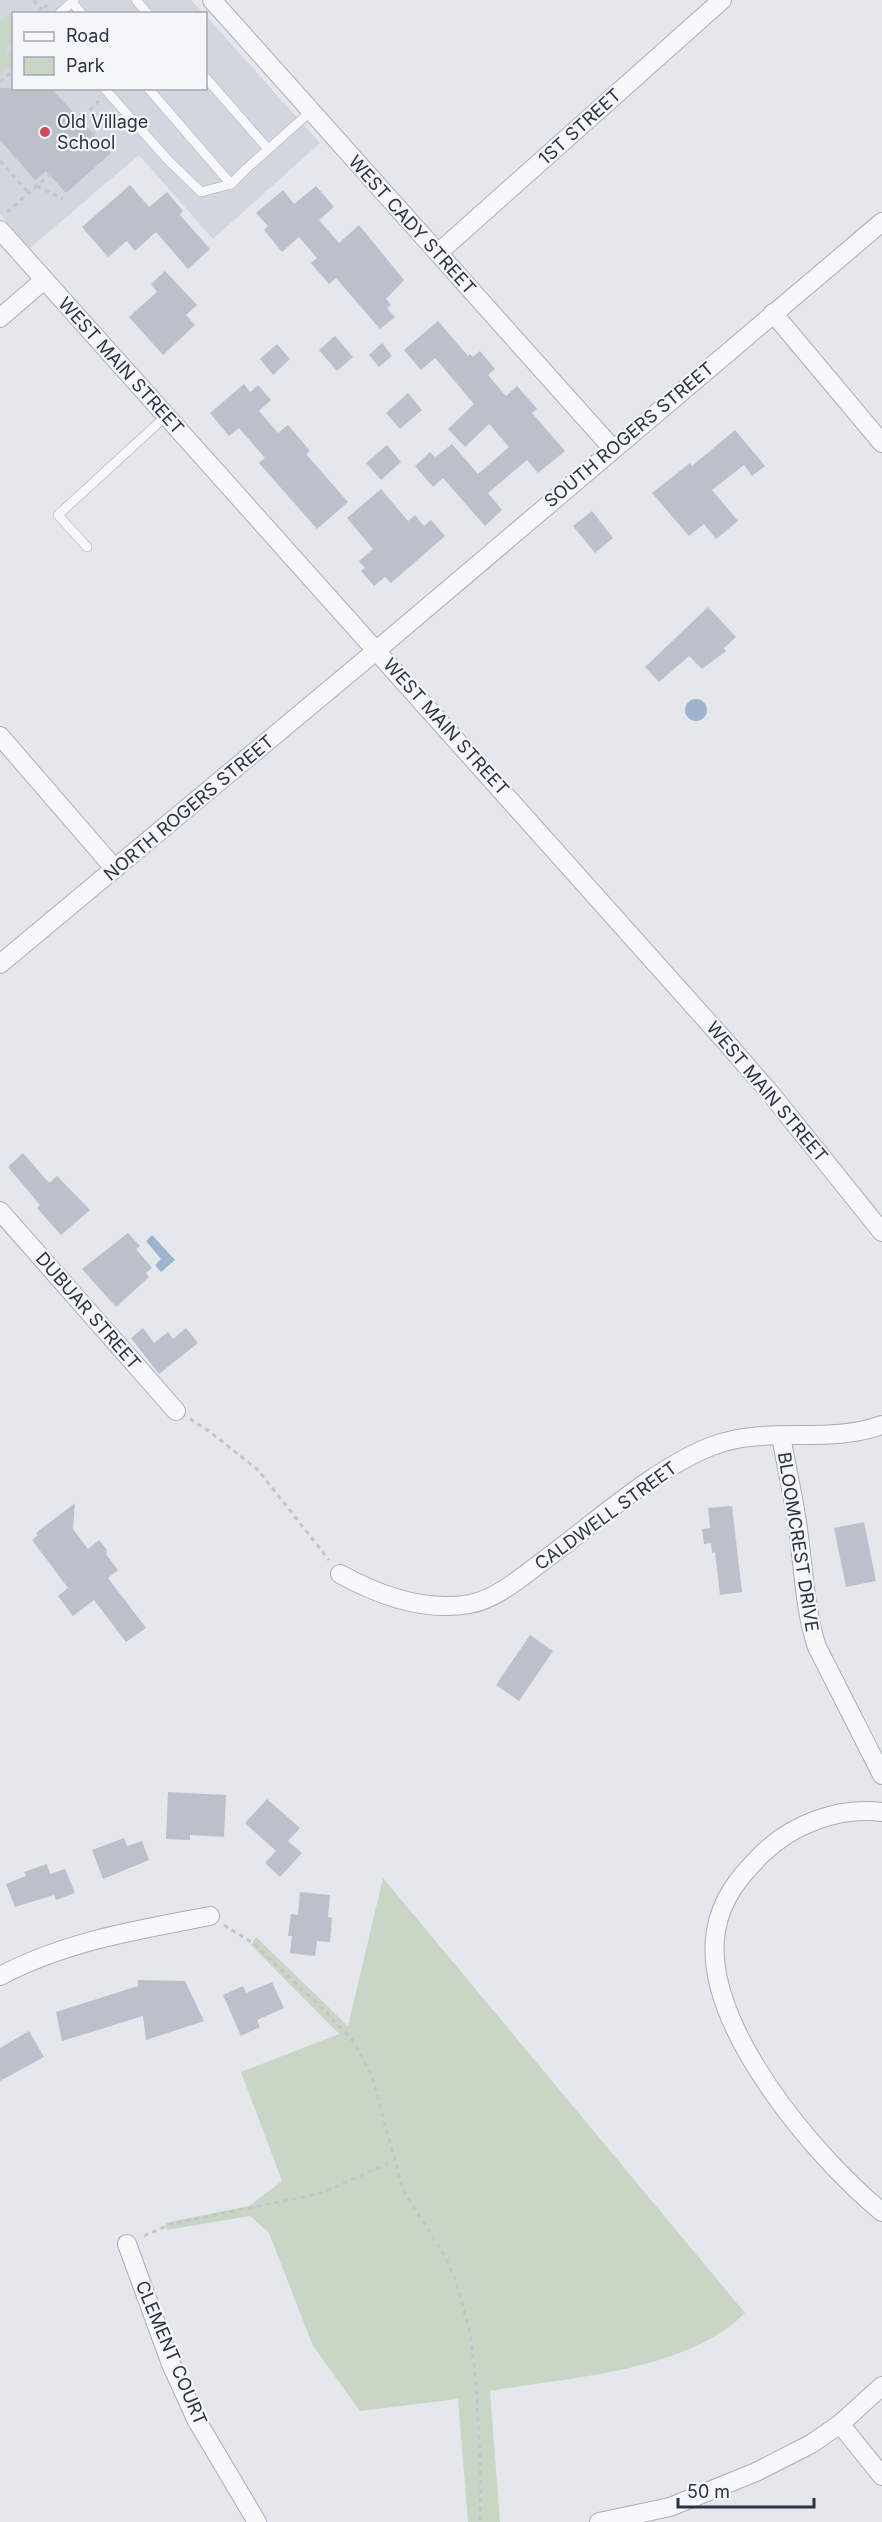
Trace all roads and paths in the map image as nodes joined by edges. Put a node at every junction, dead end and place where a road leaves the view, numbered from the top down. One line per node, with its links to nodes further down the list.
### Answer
1 (34, 0): 7 (path)
2 (53, 0): 7 (path)
3 (136, 0): 9 (lane)
4 (212, 0): 16 (street, WEST CADY STREET)
5 (722, 0): 28 (street, 1ST STREET)
6 (73, 1): 8 (lane)
7 (42, 10)
8 (61, 12)
9 (146, 12)
10 (12, 72): 12 (path)
11 (207, 79): 18 (lane)
12 (0, 82)
13 (106, 90): 21 (lane)
14 (150, 90): 21 (lane)
15 (99, 101): 17 (path)
16 (310, 112): 18 (lane); 28 (street, WEST CADY STREET)
17 (93, 136)
18 (268, 149): 21 (lane)
19 (0, 161): 23 (path)
20 (50, 174): 22 (path)
21 (231, 184)
22 (37, 186): 23 (path); 24 (path)
23 (28, 193): 25 (path)
24 (63, 199)
25 (7, 212)
26 (882, 222): 30 (street, SOUTH ROGERS STREET)
27 (0, 230): 29 (street, WEST MAIN STREET)
28 (438, 253): 34 (street, WEST CADY STREET)
29 (44, 280): 31 (street); 32 (street, WEST MAIN STREET)
30 (773, 313): 33 (street); 34 (street, SOUTH ROGERS STREET)
31 (0, 318)
32 (166, 416): 35 (lane); 36 (street, WEST MAIN STREET)
33 (882, 443)
34 (613, 449): 36 (street, SOUTH ROGERS STREET)
35 (87, 547)
36 (377, 650): 38 (street, NORTH ROGERS STREET); 41 (street, WEST MAIN STREET)
37 (0, 736): 38 (street)
38 (115, 869): 39 (street, NORTH ROGERS STREET)
39 (0, 964)
40 (0, 1211): 42 (street, DUBUAR STREET)
41 (882, 1232)
42 (176, 1411): 45 (path)
43 (882, 1425): 44 (street, CALDWELL STREET)
44 (781, 1436): 45 (street, CALDWELL STREET); 46 (street, BLOOMCREST DRIVE)
45 (339, 1574)
46 (882, 1775)
47 (882, 1812): 51 (street)
48 (210, 1916): 49 (street); 50 (path)
49 (0, 1976)
50 (393, 2161): 52 (path); 57 (path)
51 (882, 2212)
52 (127, 2244): 56 (street, CLEMENT COURT)
53 (882, 2386): 54 (street)
54 (840, 2424): 55 (street); 58 (street)
55 (882, 2476)
56 (257, 2522)
57 (480, 2522)
58 (599, 2522)

